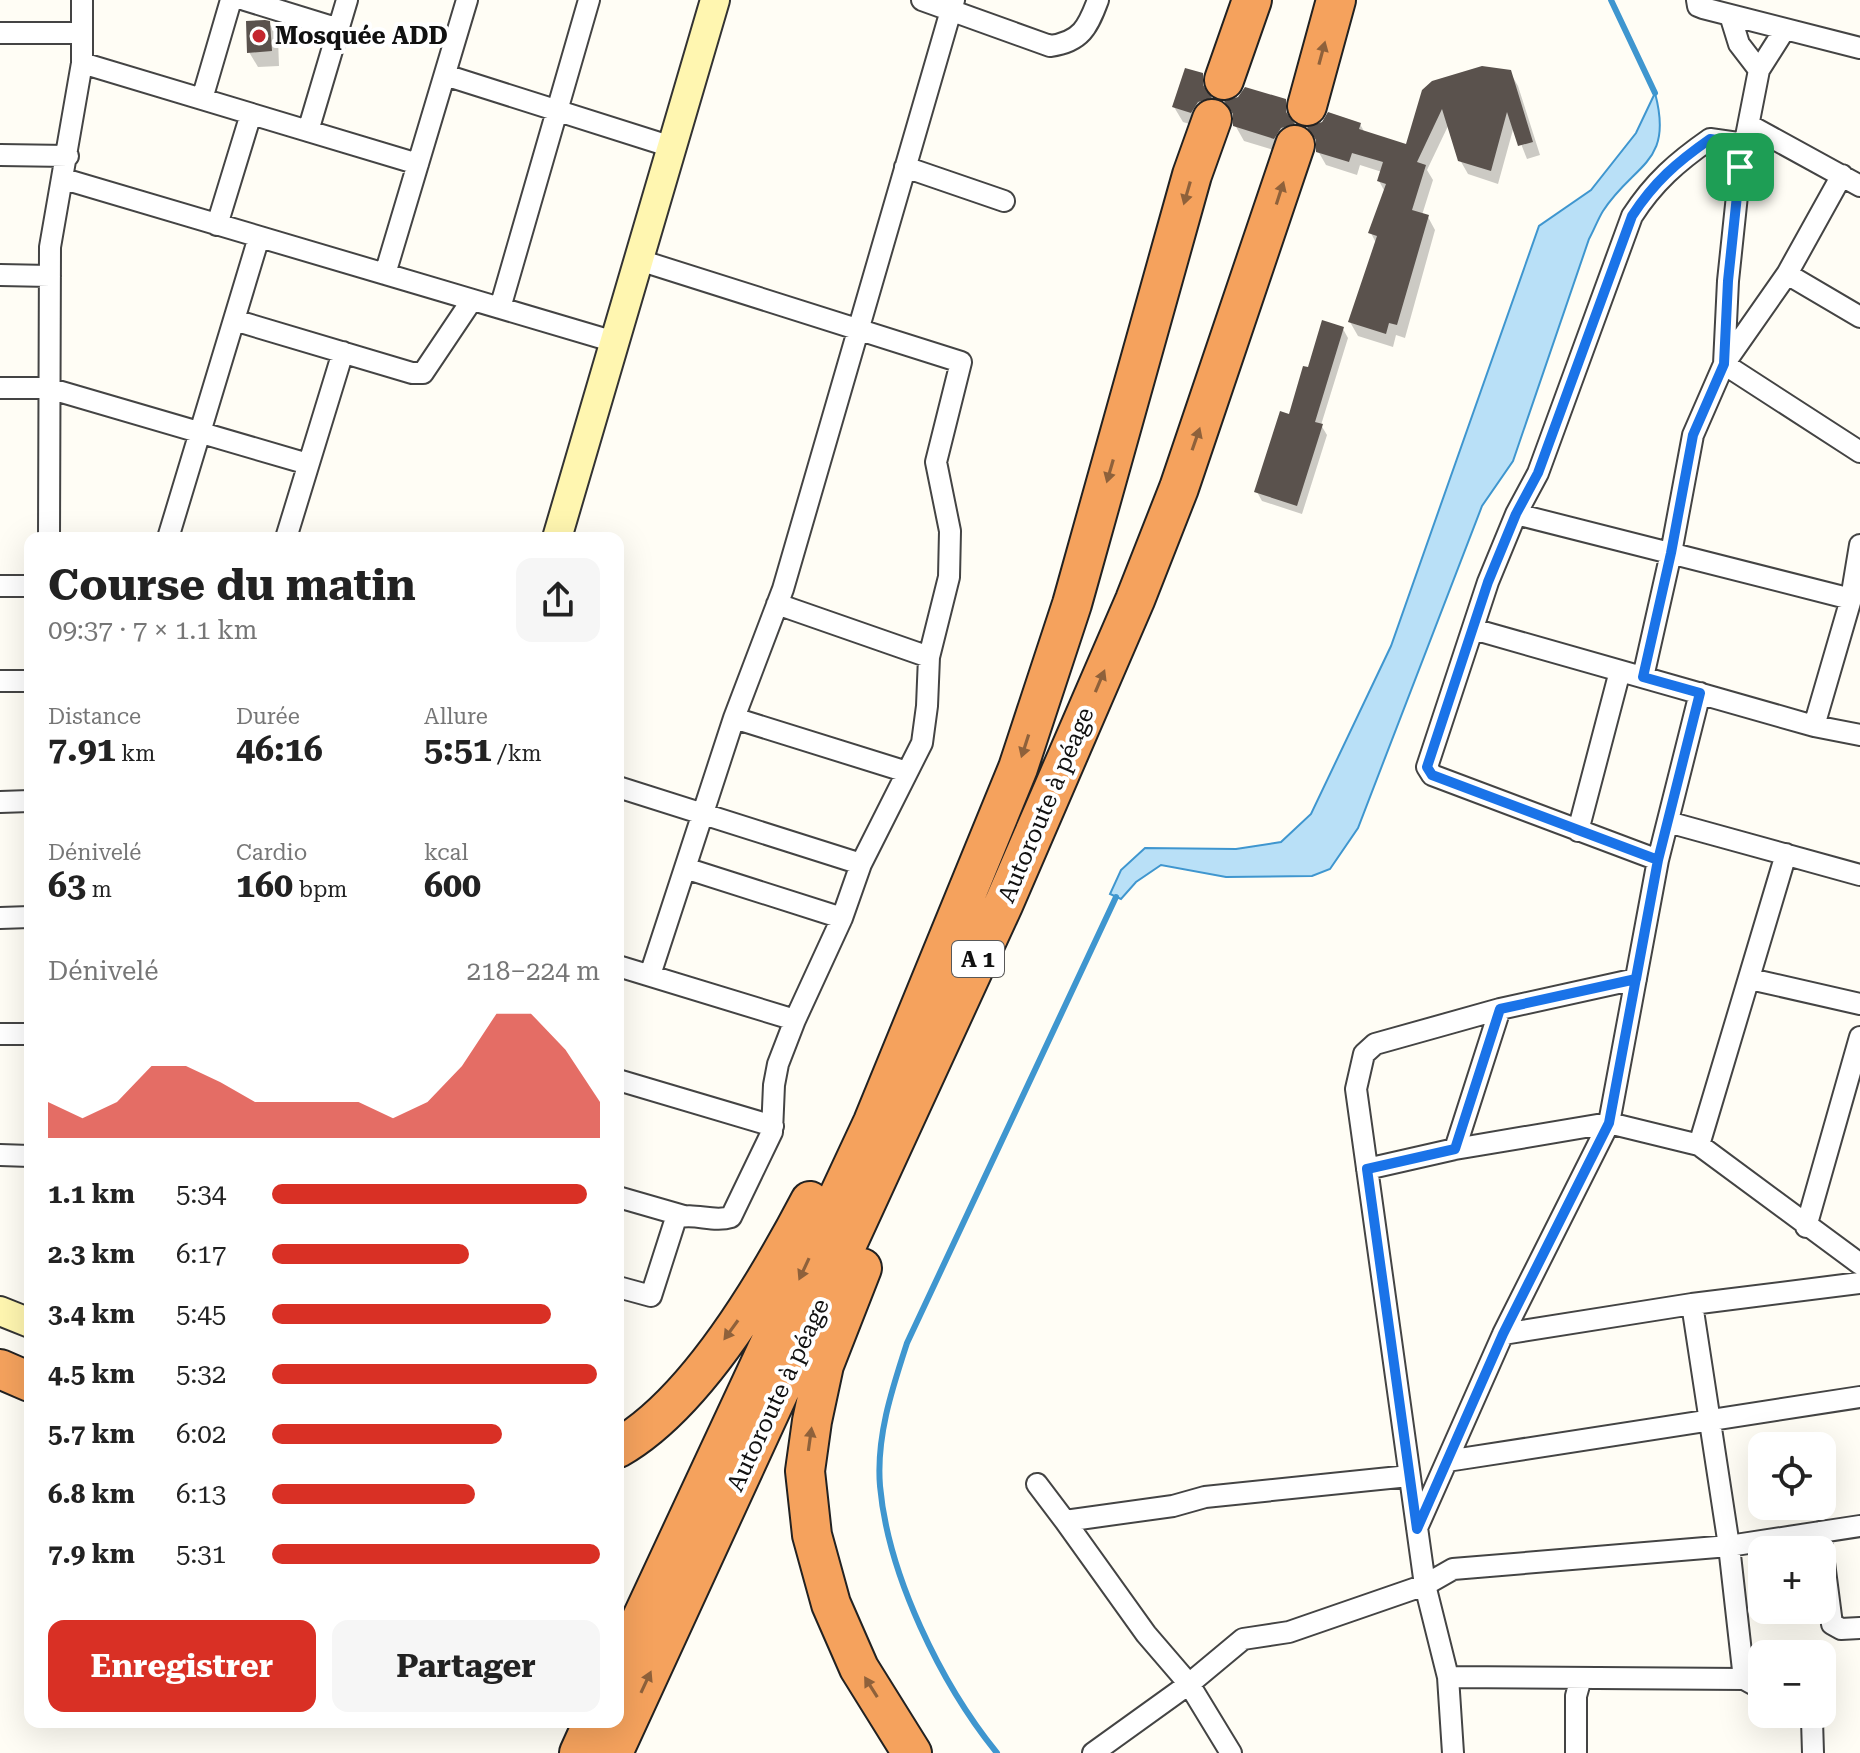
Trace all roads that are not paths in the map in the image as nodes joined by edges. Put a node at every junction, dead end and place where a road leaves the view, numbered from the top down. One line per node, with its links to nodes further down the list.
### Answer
1 (82, 0): 18 (street)
2 (231, 0): 24 (street)
3 (245, 0): 15 (street)
4 (347, 0): 15 (street)
5 (467, 0): 22 (street)
6 (589, 0): 26 (street)
7 (715, 0): 32 (street)
8 (922, 0): 13 (street)
9 (1098, 0): 13 (street)
10 (1252, 0): 23 (highway)
11 (1336, 0): 25 (highway, one-way to 11)
12 (1697, 0): 14 (street)
13 (952, 4): 36 (street)
14 (1730, 15): 16 (street); 21 (street)
15 (339, 29): 29 (street)
16 (1785, 29): 19 (street); 21 (street)
17 (0, 33): 18 (street)
18 (82, 33): 20 (street)
19 (1860, 48)
20 (82, 63): 24 (street); 34 (street)
21 (1759, 70): 30 (street)
22 (445, 75): 26 (street); 35 (street)
23 (1224, 80)
24 (202, 99): 27 (street)
25 (1307, 106)
26 (557, 110): 32 (street); 49 (street)
27 (251, 114): 29 (street); 41 (street)
28 (1212, 119): 99 (highway, A 1, one-way to 99)
29 (308, 131): 35 (street)
30 (1747, 134): 37 (street); 55 (street); 61 (street)
31 (1295, 145): 95 (highway, Autoroute à péage / A 1, one-way to 31)
32 (672, 147): 43 (street)
33 (0, 155): 34 (street)
34 (68, 156): 38 (street)
35 (418, 164): 44 (street)
36 (905, 167): 40 (street); 52 (street)
37 (1842, 175): 39 (street); 45 (street)
38 (64, 179): 41 (street); 47 (street)
39 (1860, 186)
40 (1004, 201)
41 (217, 225): 42 (street)
42 (259, 237): 44 (street); 51 (street)
43 (639, 260): 52 (street); 53 (street)
44 (385, 274): 48 (street)
45 (1787, 274): 50 (street); 55 (street)
46 (0, 275): 47 (street)
47 (50, 276): 57 (street)
48 (472, 300): 49 (street); 54 (street)
49 (500, 308): 53 (street)
50 (1860, 317)
51 (234, 320): 54 (street); 58 (street)
52 (858, 329): 71 (street); 74 (street)
53 (615, 342): 65 (street)
54 (343, 352): 60 (street)
55 (1724, 364): 59 (street); 67 (street)
56 (0, 388): 57 (street)
57 (48, 388): 58 (street); 62 (street)
58 (200, 432): 60 (street); 63 (street)
59 (1860, 452)
60 (308, 464): 64 (street)
61 (1516, 514): 67 (street); 73 (street)
62 (49, 532)
63 (170, 532)
64 (288, 532)
65 (559, 532)
66 (1860, 545): 70 (street)
67 (1671, 553): 70 (street); 76 (street)
68 (0, 586): 69 (street)
69 (24, 586)
70 (1851, 599): 72 (street)
71 (777, 604): 74 (street); 80 (street)
72 (1852, 622): 81 (street)
73 (1473, 629): 75 (street); 89 (street)
74 (929, 657): 83 (street)
75 (1620, 671): 76 (street); 89 (street)
76 (1643, 677): 79 (street)
77 (0, 681): 78 (street)
78 (24, 681)
79 (1700, 693): 81 (street); 88 (street)
80 (734, 718): 83 (street); 87 (street)
81 (1814, 726): 82 (street)
82 (1860, 735)
83 (907, 772): 92 (street)
84 (624, 789): 87 (street)
85 (24, 801): 86 (street)
86 (0, 802)
87 (703, 814): 92 (street); 93 (street)
88 (1668, 822): 90 (street); 91 (street)
89 (1578, 831): 91 (street)
90 (1786, 854): 94 (street); 103 (street)
91 (1658, 860): 102 (street)
92 (861, 864): 98 (street)
93 (685, 868): 98 (street); 101 (street)
94 (1860, 875)
95 (1004, 903): 152 (highway, Autoroute à péage / A 1, one-way to 95); 153 (highway, one-way to 95)
96 (24, 917): 97 (street)
97 (0, 918)
98 (842, 918): 106 (street)
99 (956, 918): 132 (highway, one-way to 132); 144 (highway, A 1, one-way to 144)
100 (624, 968): 101 (street)
101 (650, 975): 106 (street)
102 (1636, 979): 105 (street); 111 (street)
103 (1750, 979): 104 (street); 113 (street)
104 (1860, 1004)
105 (1500, 1009): 114 (street); 117 (street)
106 (795, 1020): 112 (street)
107 (0, 1034): 108 (street)
108 (24, 1034)
109 (1860, 1037): 120 (street)
110 (624, 1082): 112 (street)
111 (1609, 1123): 113 (street); 114 (street); 127 (street)
112 (773, 1126): 119 (street)
113 (1699, 1145): 120 (street)
114 (1455, 1149): 117 (street)
115 (0, 1155): 116 (street)
116 (24, 1156)
117 (1367, 1169): 134 (street)
118 (624, 1199): 119 (street)
119 (684, 1216): 123 (street)
120 (1806, 1227): 121 (street)
121 (1860, 1264)
122 (1860, 1283): 124 (street)
123 (624, 1289)
124 (1692, 1304): 127 (street); 131 (street)
125 (0, 1311): 126 (street)
126 (24, 1321)
127 (1503, 1334): 133 (street)
128 (0, 1369): 129 (highway)
129 (24, 1379)
130 (1860, 1398): 131 (street)
131 (1710, 1421): 133 (street); 140 (street)
132 (624, 1444)
133 (1447, 1461): 138 (street)
134 (1409, 1476): 136 (street); 138 (street)
135 (1037, 1484): 136 (street)
136 (1065, 1521): 147 (street)
137 (1860, 1526): 139 (street)
138 (1417, 1529): 141 (street)
139 (1820, 1532): 140 (street); 142 (street)
140 (1729, 1546): 141 (street); 143 (street)
141 (1425, 1585): 145 (street); 147 (street)
142 (1860, 1628)
143 (1748, 1655)
144 (624, 1656)
145 (1448, 1677): 146 (street); 156 (street)
146 (1581, 1678): 148 (street); 157 (street)
147 (1189, 1684): 154 (street); 155 (street)
148 (1748, 1684)
149 (590, 1728): 151 (highway)
150 (1812, 1728): 158 (street)
151 (579, 1753)
152 (613, 1753)
153 (912, 1753)
154 (1093, 1753)
155 (1231, 1753)
156 (1453, 1753)
157 (1576, 1753)
158 (1813, 1753)

